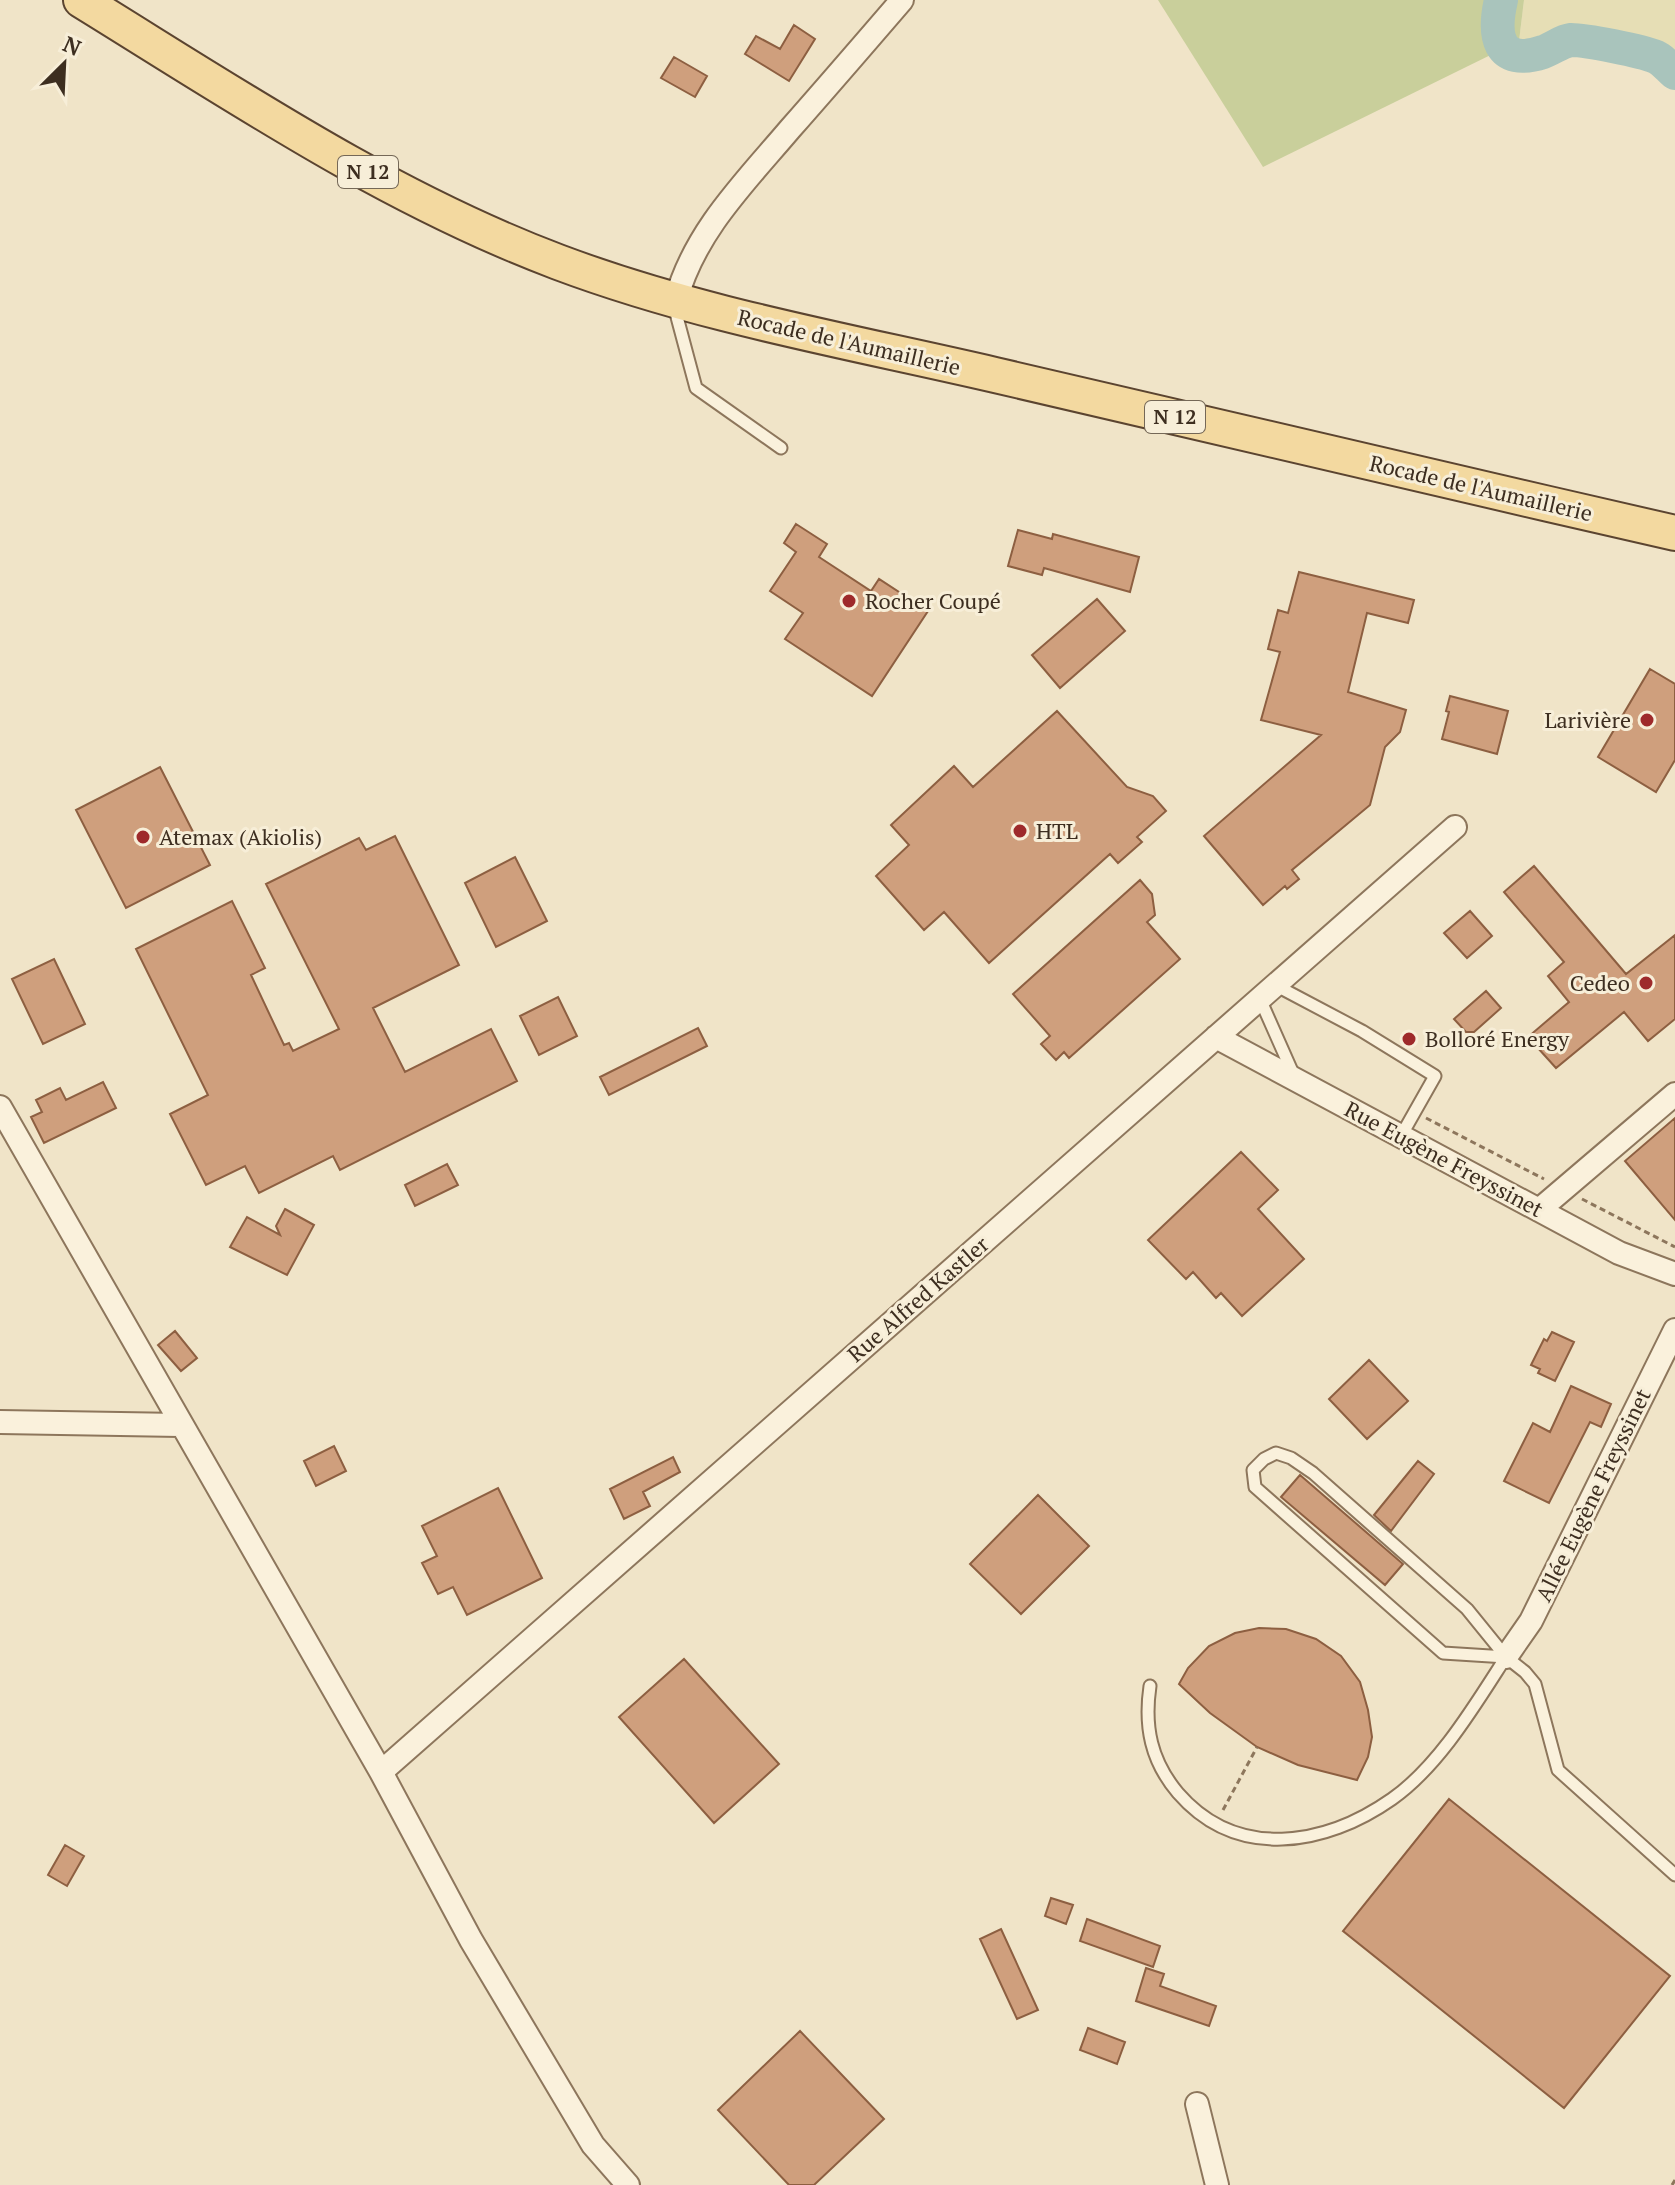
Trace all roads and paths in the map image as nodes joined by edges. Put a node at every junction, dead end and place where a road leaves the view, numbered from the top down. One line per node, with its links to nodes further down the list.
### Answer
1 (81, 0): 3 (main road, Rocade de l'Aumaillerie / N 12)
2 (902, 0): 3 (street)
3 (676, 300): 4 (lane); 5 (main road, Rocade de l'Aumaillerie / N 12)
4 (781, 448)
5 (1675, 533)
6 (1455, 827): 7 (street, Rue Alfred Kastler)
7 (1267, 992): 8 (street, Rue Alfred Kastler); 9 (lane); 12 (lane)
8 (1216, 1037): 9 (street, Rue Eugène Freyssinet); 21 (street, Rue Alfred Kastler)
9 (1296, 1078): 12 (street, Rue Eugène Freyssinet)
10 (1675, 1094): 13 (street)
11 (0, 1107): 17 (street)
12 (1401, 1136): 13 (street, Rue Eugène Freyssinet)
13 (1539, 1210): 14 (street, Rue Eugène Freyssinet)
14 (1675, 1274)
15 (1675, 1330): 18 (street, Allée Eugène Freyssinet)
16 (0, 1422): 17 (street)
17 (180, 1425): 21 (street)
18 (1506, 1657): 18 (lane); 22 (lane); 23 (lane)
19 (1150, 1686): 22 (lane)
20 (1257, 1747): 22 (path)
21 (381, 1772): 25 (street)
22 (1216, 1825)
23 (1675, 1875)
24 (1197, 2104): 26 (street)
25 (628, 2185)
26 (1217, 2185)

